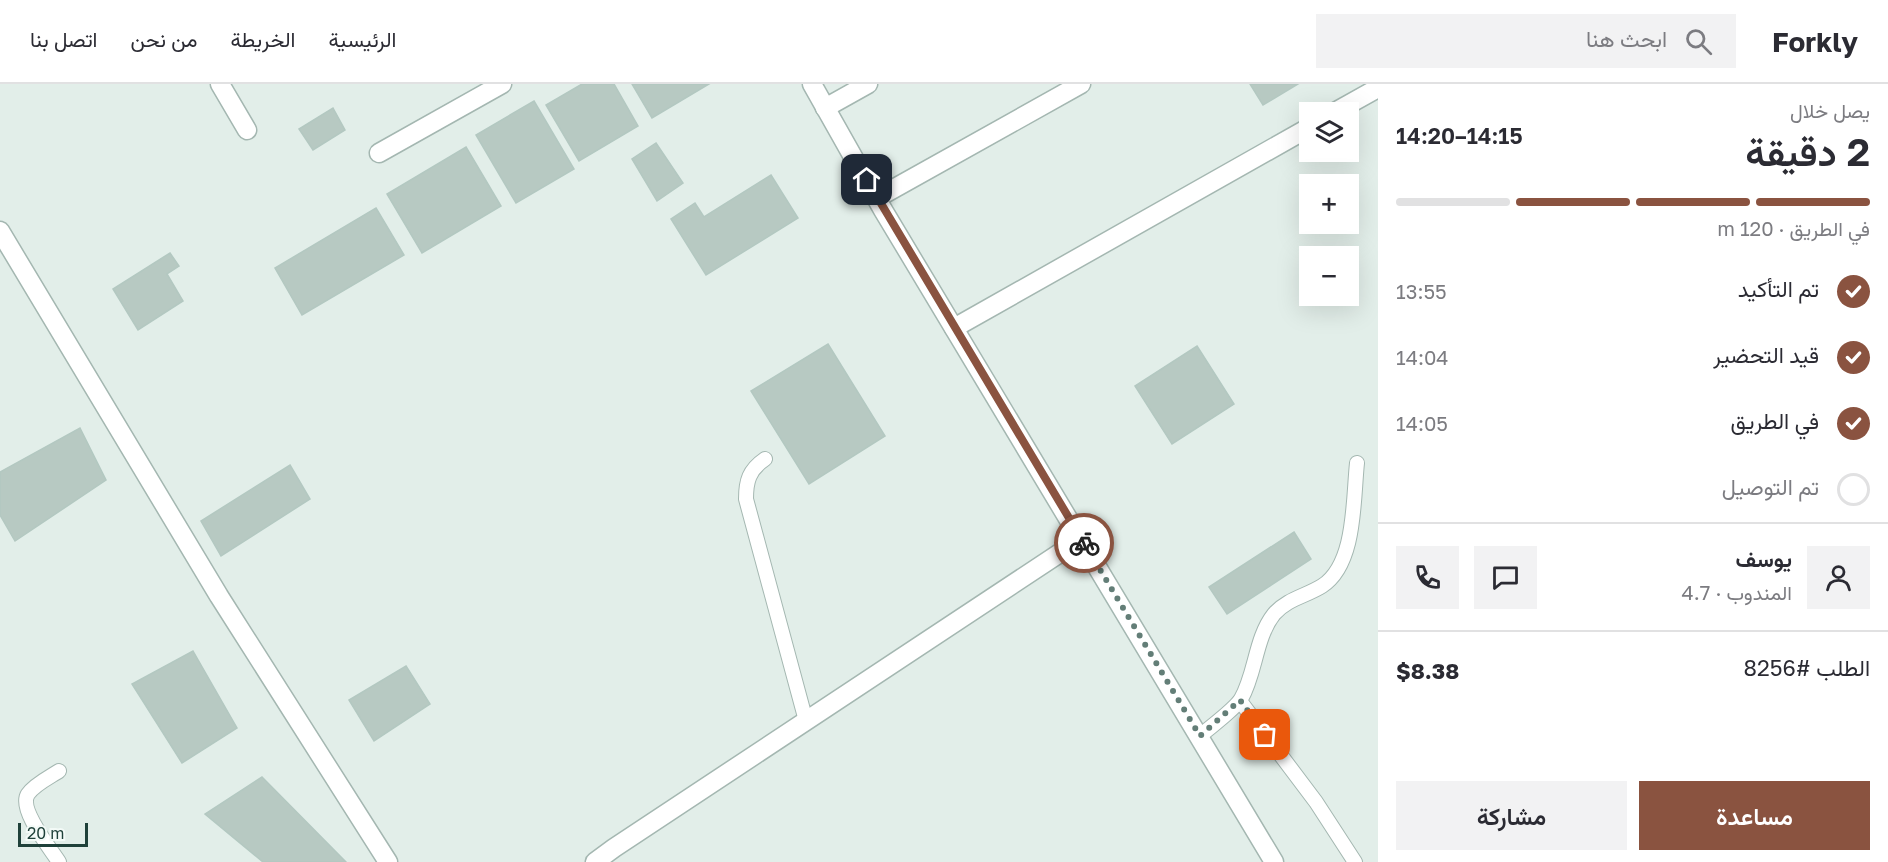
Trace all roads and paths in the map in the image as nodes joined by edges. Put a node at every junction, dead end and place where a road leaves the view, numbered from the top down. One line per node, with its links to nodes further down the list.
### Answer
1 (220, 84): 9 (street)
2 (502, 84): 11 (street)
3 (812, 84): 8 (street)
4 (868, 84): 8 (street)
5 (1081, 84): 12 (street)
6 (1378, 88): 7 (street)
7 (1353, 102)
8 (825, 108): 12 (street)
9 (247, 130)
10 (1299, 133): 14 (street)
11 (379, 153)
12 (877, 198): 14 (street)
13 (0, 231): 23 (street)
14 (954, 328): 17 (street)
15 (765, 459): 19 (lane)
16 (1357, 463): 18 (lane)
17 (1081, 540): 19 (street); 20 (street)
18 (1240, 700): 20 (lane); 26 (lane)
19 (806, 721): 24 (street)
20 (1200, 736): 25 (street)
21 (59, 771): 22 (lane)
22 (59, 862)
23 (388, 862)
24 (595, 862)
25 (1274, 862)
26 (1355, 862)

